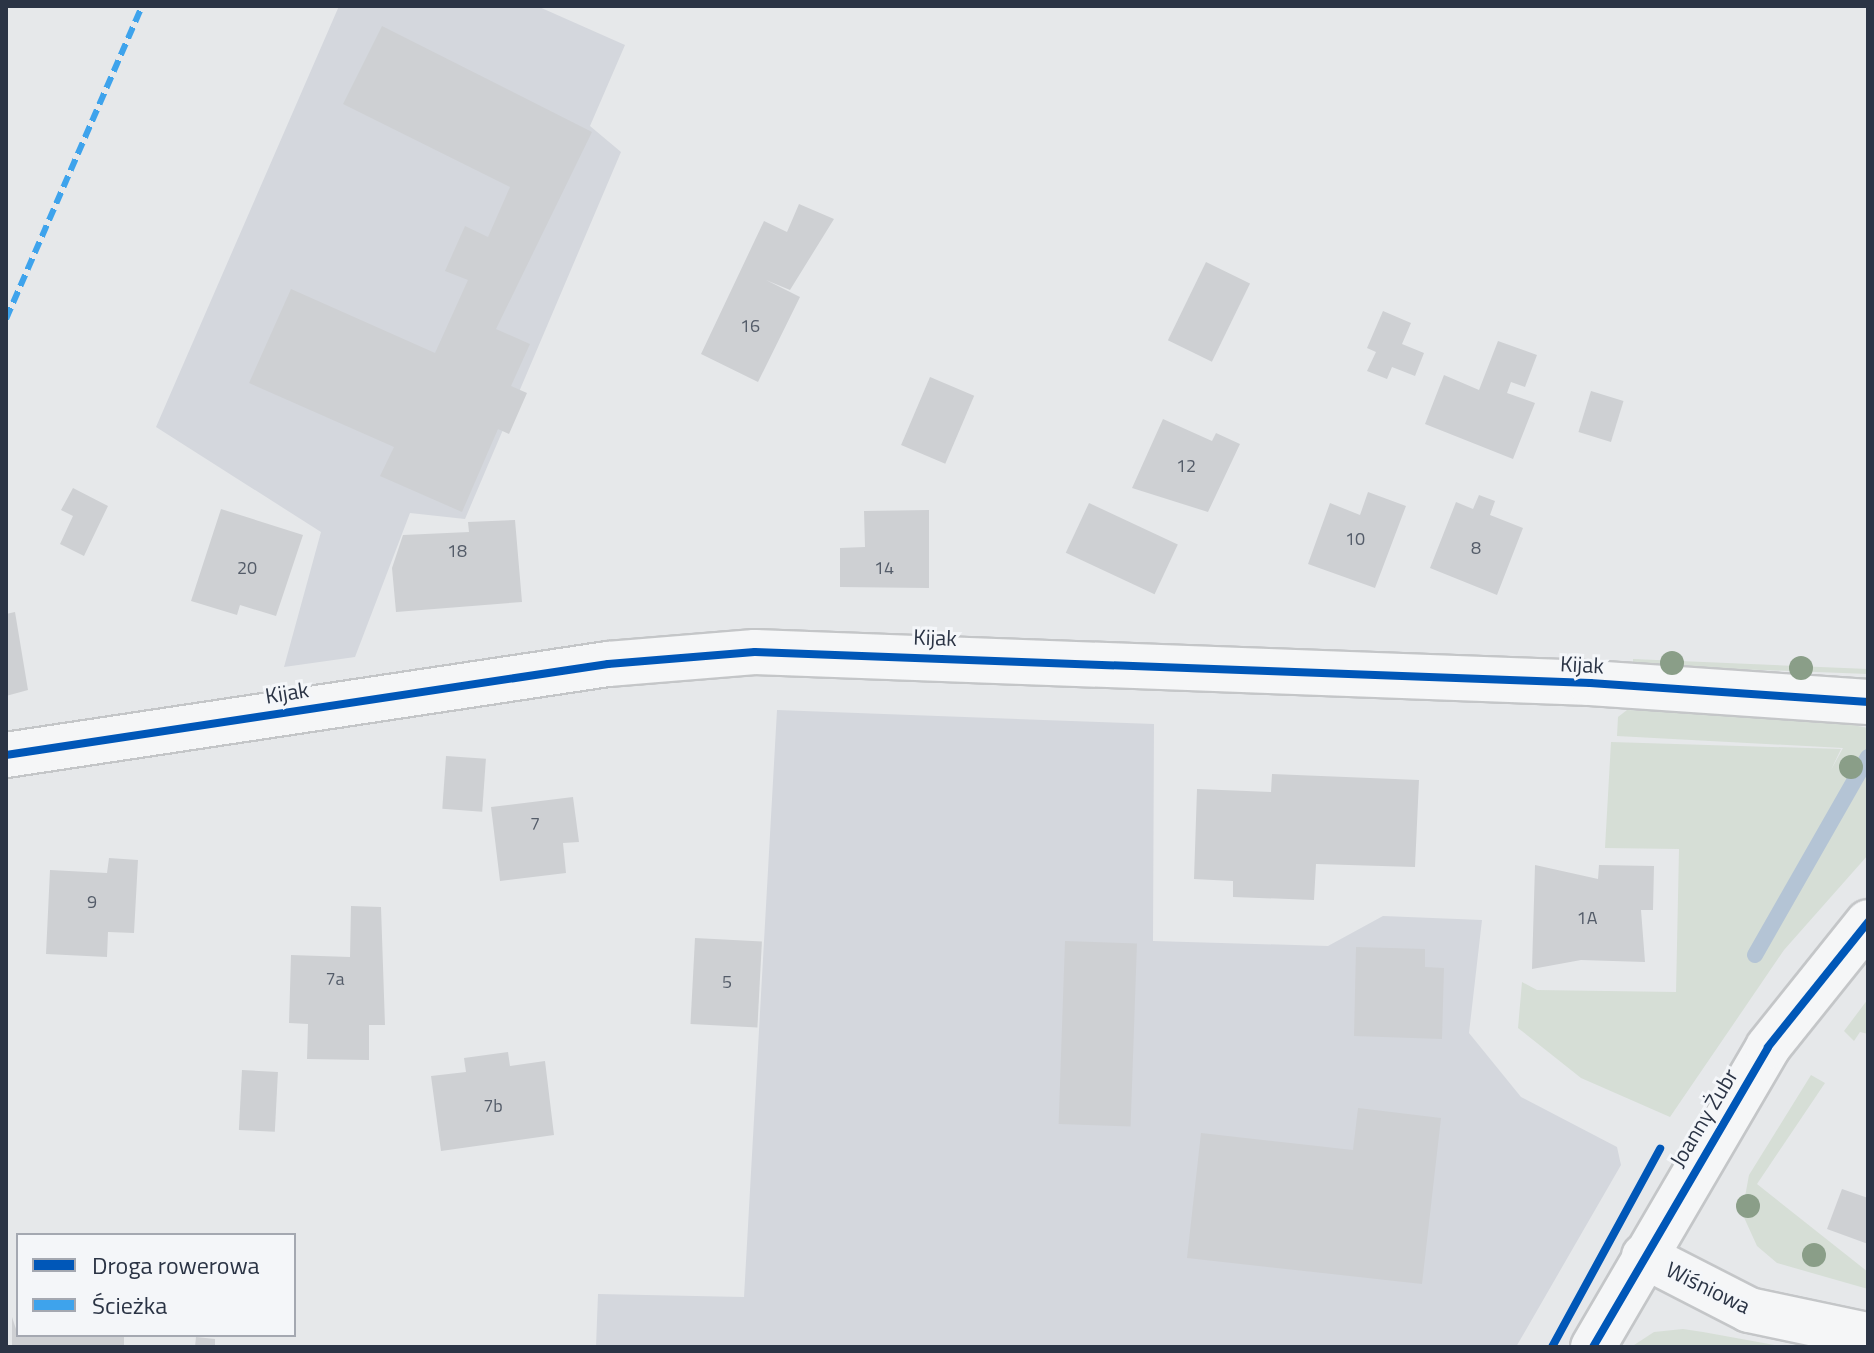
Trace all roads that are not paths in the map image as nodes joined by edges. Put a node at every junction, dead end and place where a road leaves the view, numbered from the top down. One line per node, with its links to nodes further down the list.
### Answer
1 (1868, 702): 2 (street, Kijak)
2 (6, 755)
3 (1868, 922): 4 (street, Joanny Żubr)
4 (1644, 1256): 5 (street, Wiśniowa); 6 (street, Joanny Żubr)
5 (1868, 1335)
6 (1593, 1347)

